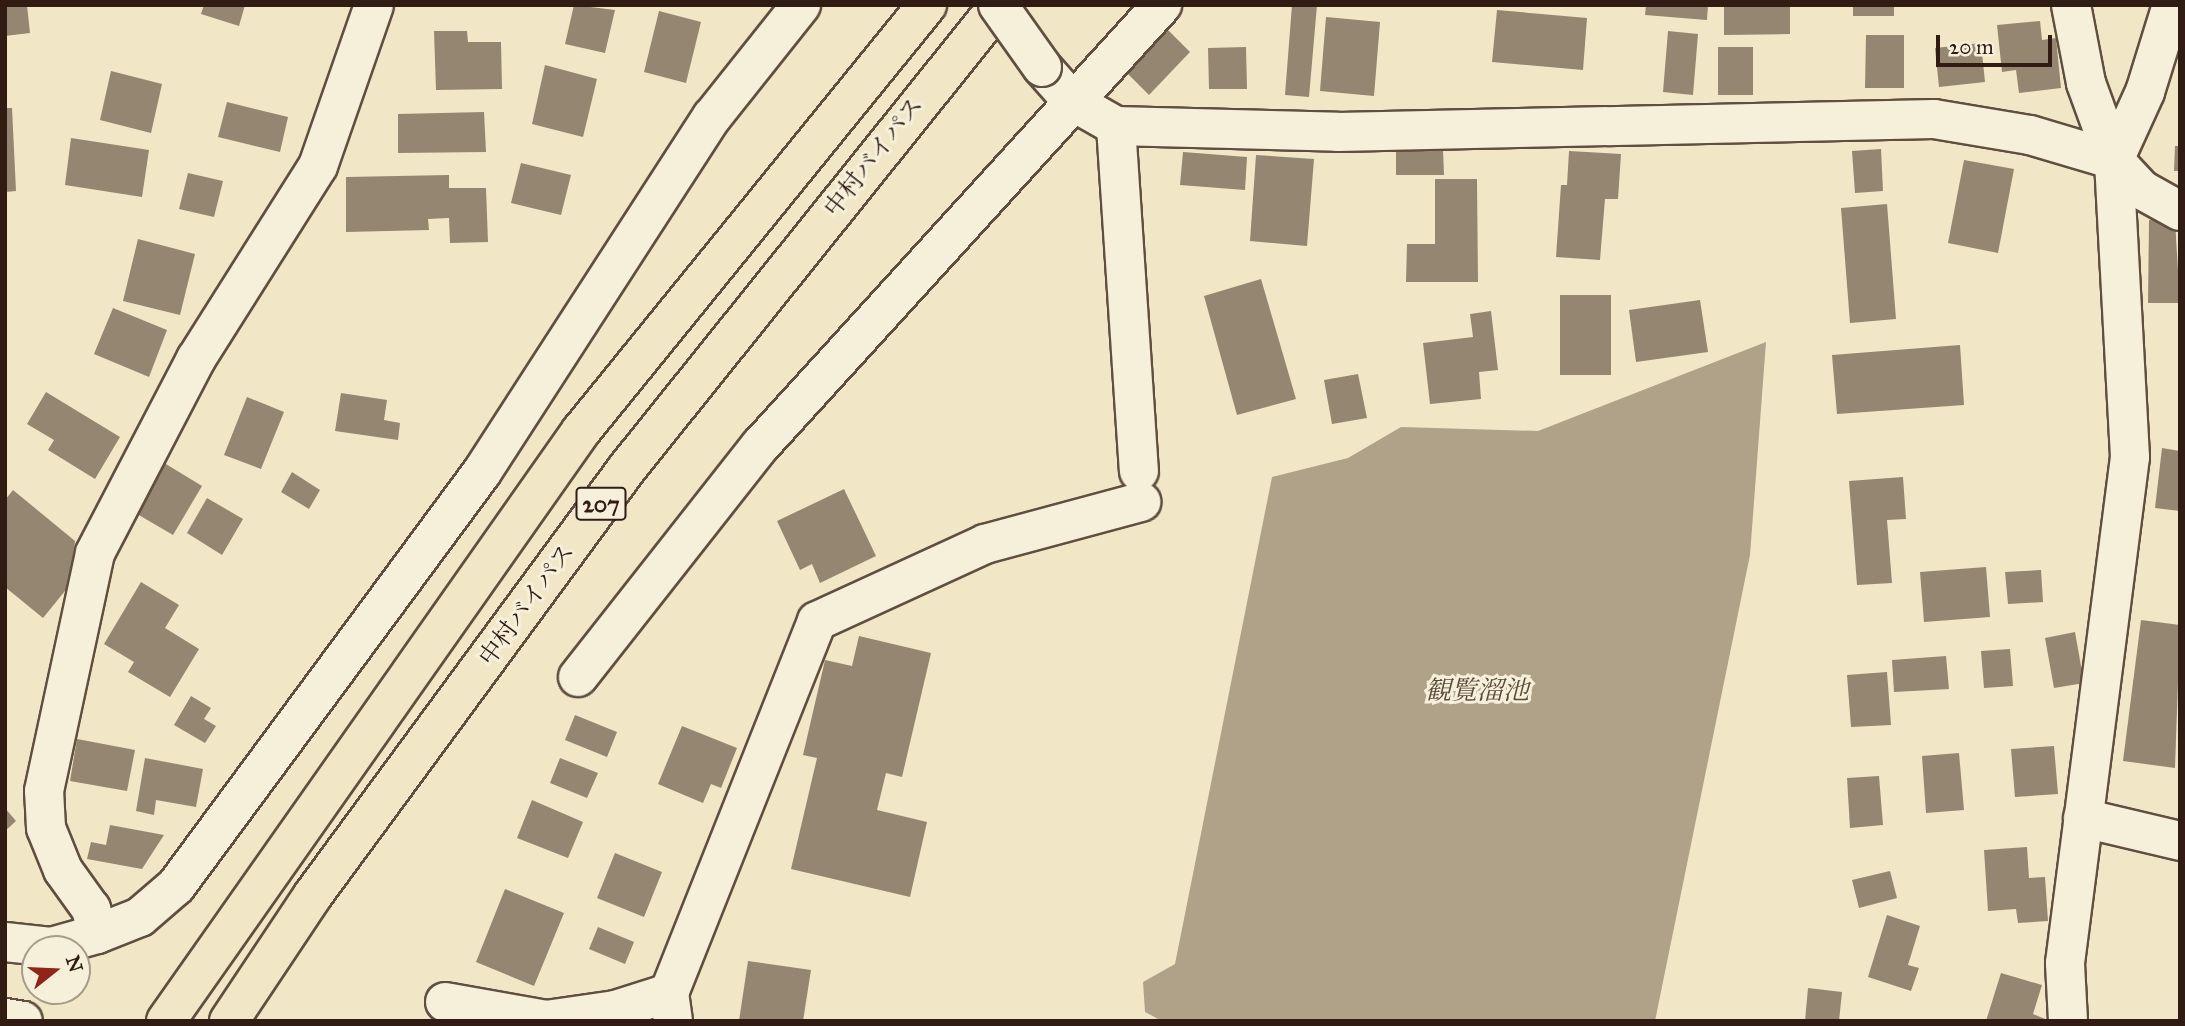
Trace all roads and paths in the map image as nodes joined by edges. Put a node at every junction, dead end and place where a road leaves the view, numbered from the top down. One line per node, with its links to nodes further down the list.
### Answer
1 (374, 5): 15 (street)
2 (801, 5): 15 (street)
3 (927, 5): 21 (highway, 207)
4 (999, 5): 8 (street, bridge); 22 (highway, 中村バイパス / 207)
5 (1162, 5): 8 (street)
6 (2071, 5): 10 (street)
7 (2172, 5): 10 (street)
8 (1072, 101): 9 (street); 12 (street)
9 (1116, 127): 10 (street); 18 (street)
10 (2114, 160): 11 (street); 13 (street)
11 (2180, 211)
12 (578, 677)
13 (2083, 818): 14 (street); 23 (street)
14 (2180, 841)
15 (97, 934): 16 (street)
16 (5, 942)
17 (445, 1002): 18 (street)
18 (671, 1007)
19 (5, 1018): 20 (street)
20 (23, 1021)
21 (166, 1021)
22 (229, 1021)
23 (2068, 1021)

